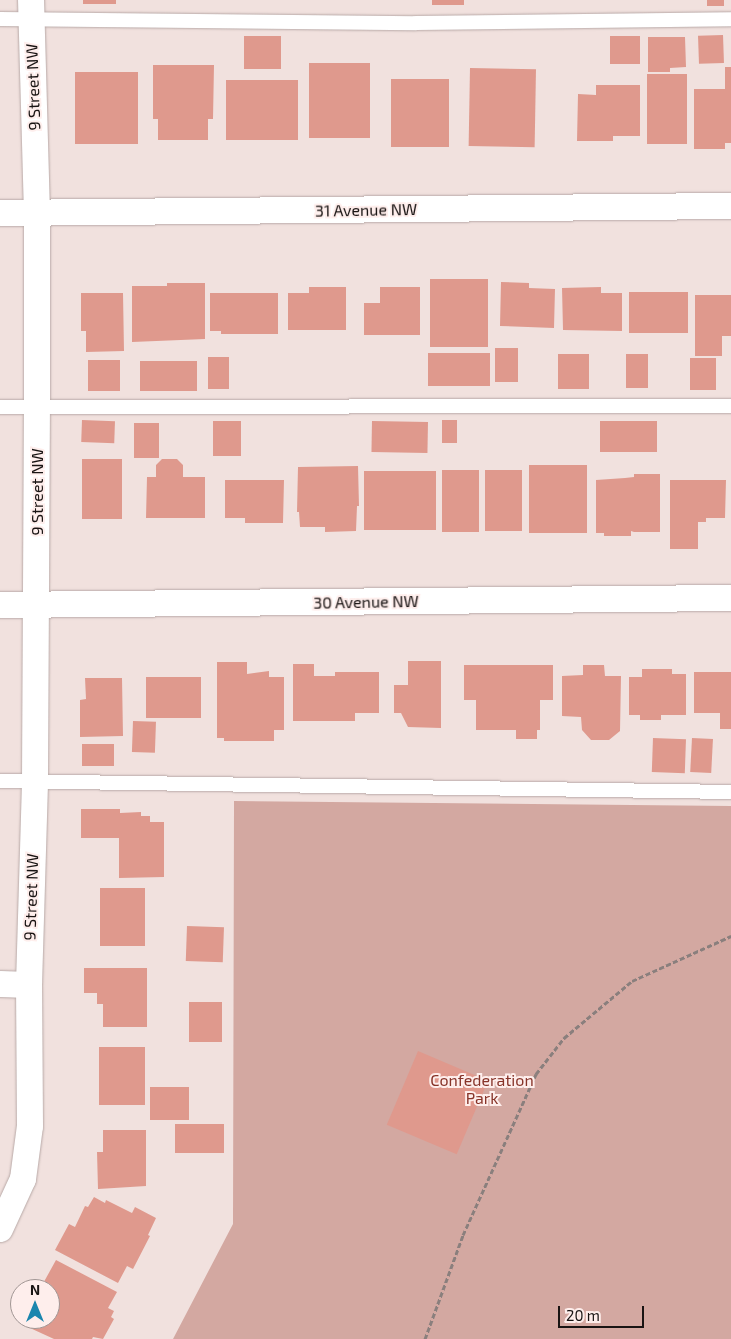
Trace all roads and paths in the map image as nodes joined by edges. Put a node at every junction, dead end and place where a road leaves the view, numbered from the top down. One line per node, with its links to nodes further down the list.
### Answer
1 (31, 10): 2 (lane); 3 (lane); 6 (street, 9 Street NW)
2 (0, 19)
3 (731, 19)
4 (731, 206): 6 (street, 31 Avenue NW)
5 (0, 213): 6 (street, 31 Avenue NW)
6 (37, 214): 9 (street, 9 Street NW)
7 (731, 406): 9 (lane)
8 (0, 407): 9 (lane)
9 (37, 407): 12 (street, 9 Street NW)
10 (731, 598): 12 (street, 30 Avenue NW)
11 (0, 605): 12 (street, 30 Avenue NW)
12 (36, 606): 13 (street, 9 Street NW)
13 (35, 780): 14 (lane); 15 (lane); 18 (street, 9 Street NW)
14 (0, 781)
15 (731, 792)
16 (731, 936): 20 (path)
17 (0, 984): 18 (street)
18 (29, 985): 19 (street, 9 Street NW)
19 (0, 1229)
20 (424, 1339)

